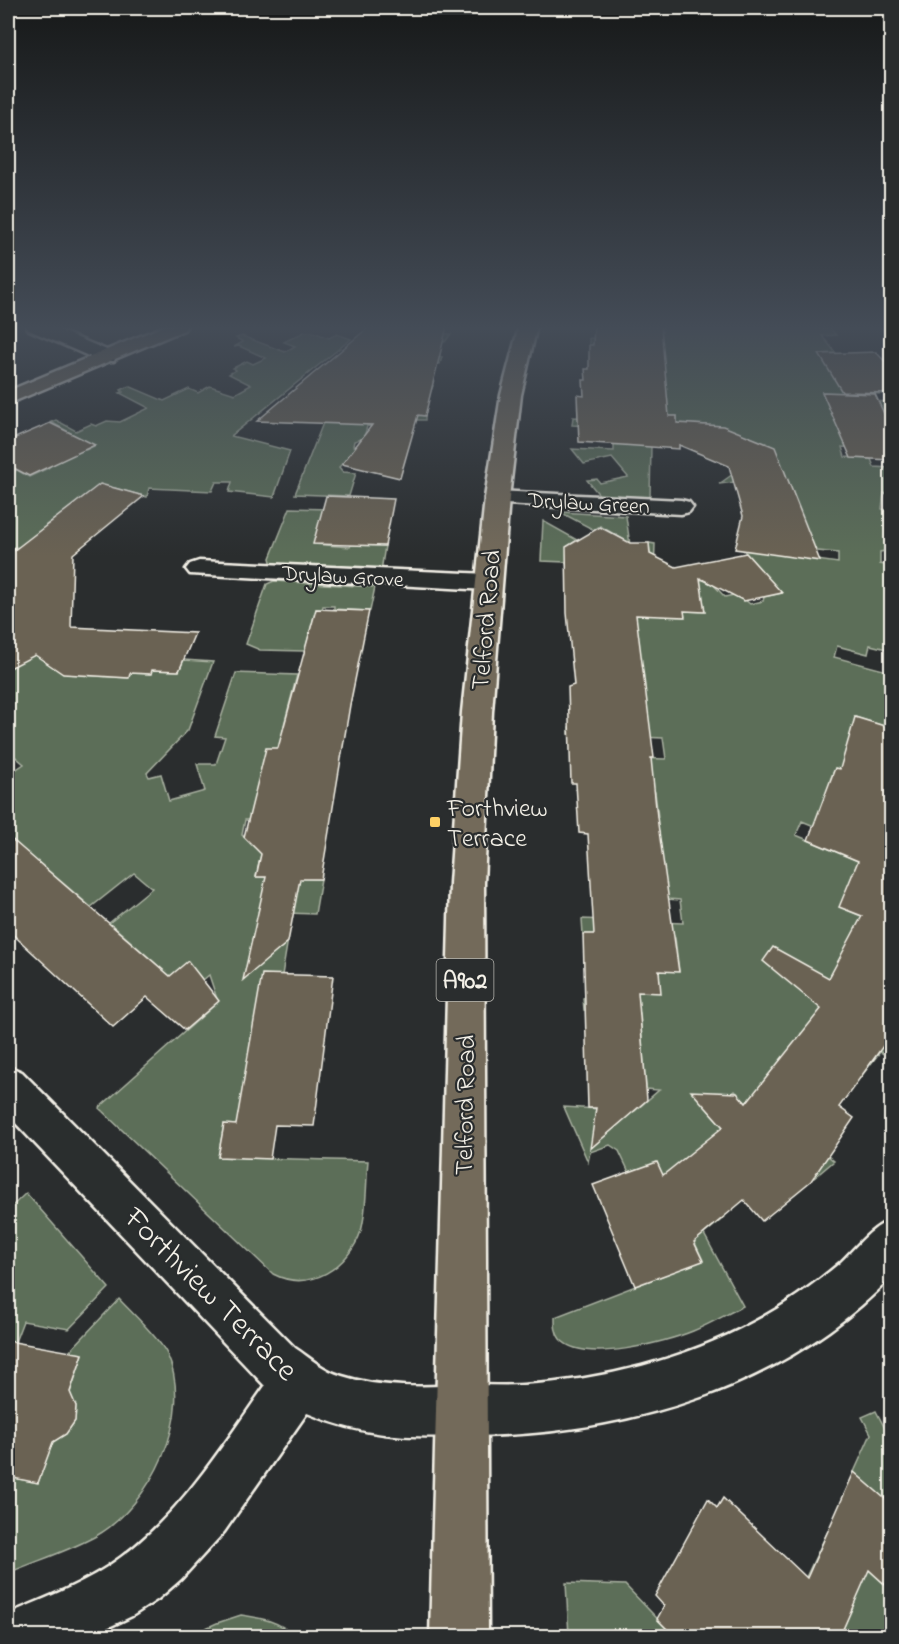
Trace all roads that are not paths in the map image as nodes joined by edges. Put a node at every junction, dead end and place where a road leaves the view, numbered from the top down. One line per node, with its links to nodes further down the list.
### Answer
1 (510, 403): 2 (main road, Telford Road / A902)
2 (497, 498): 3 (street, Drylaw Green); 5 (main road, Telford Road / A902)
3 (681, 507)
4 (199, 569): 5 (street, Drylaw Grove)
5 (488, 582): 9 (main road, Telford Road / A902)
6 (8, 1086): 8 (street, Forthview Terrace)
7 (891, 1242): 9 (street, Forthview Terrace)
8 (298, 1381): 9 (street, Forthview Terrace); 10 (street)
9 (460, 1411): 11 (main road, Telford Road / A902)
10 (24, 1636)
11 (459, 1636)

